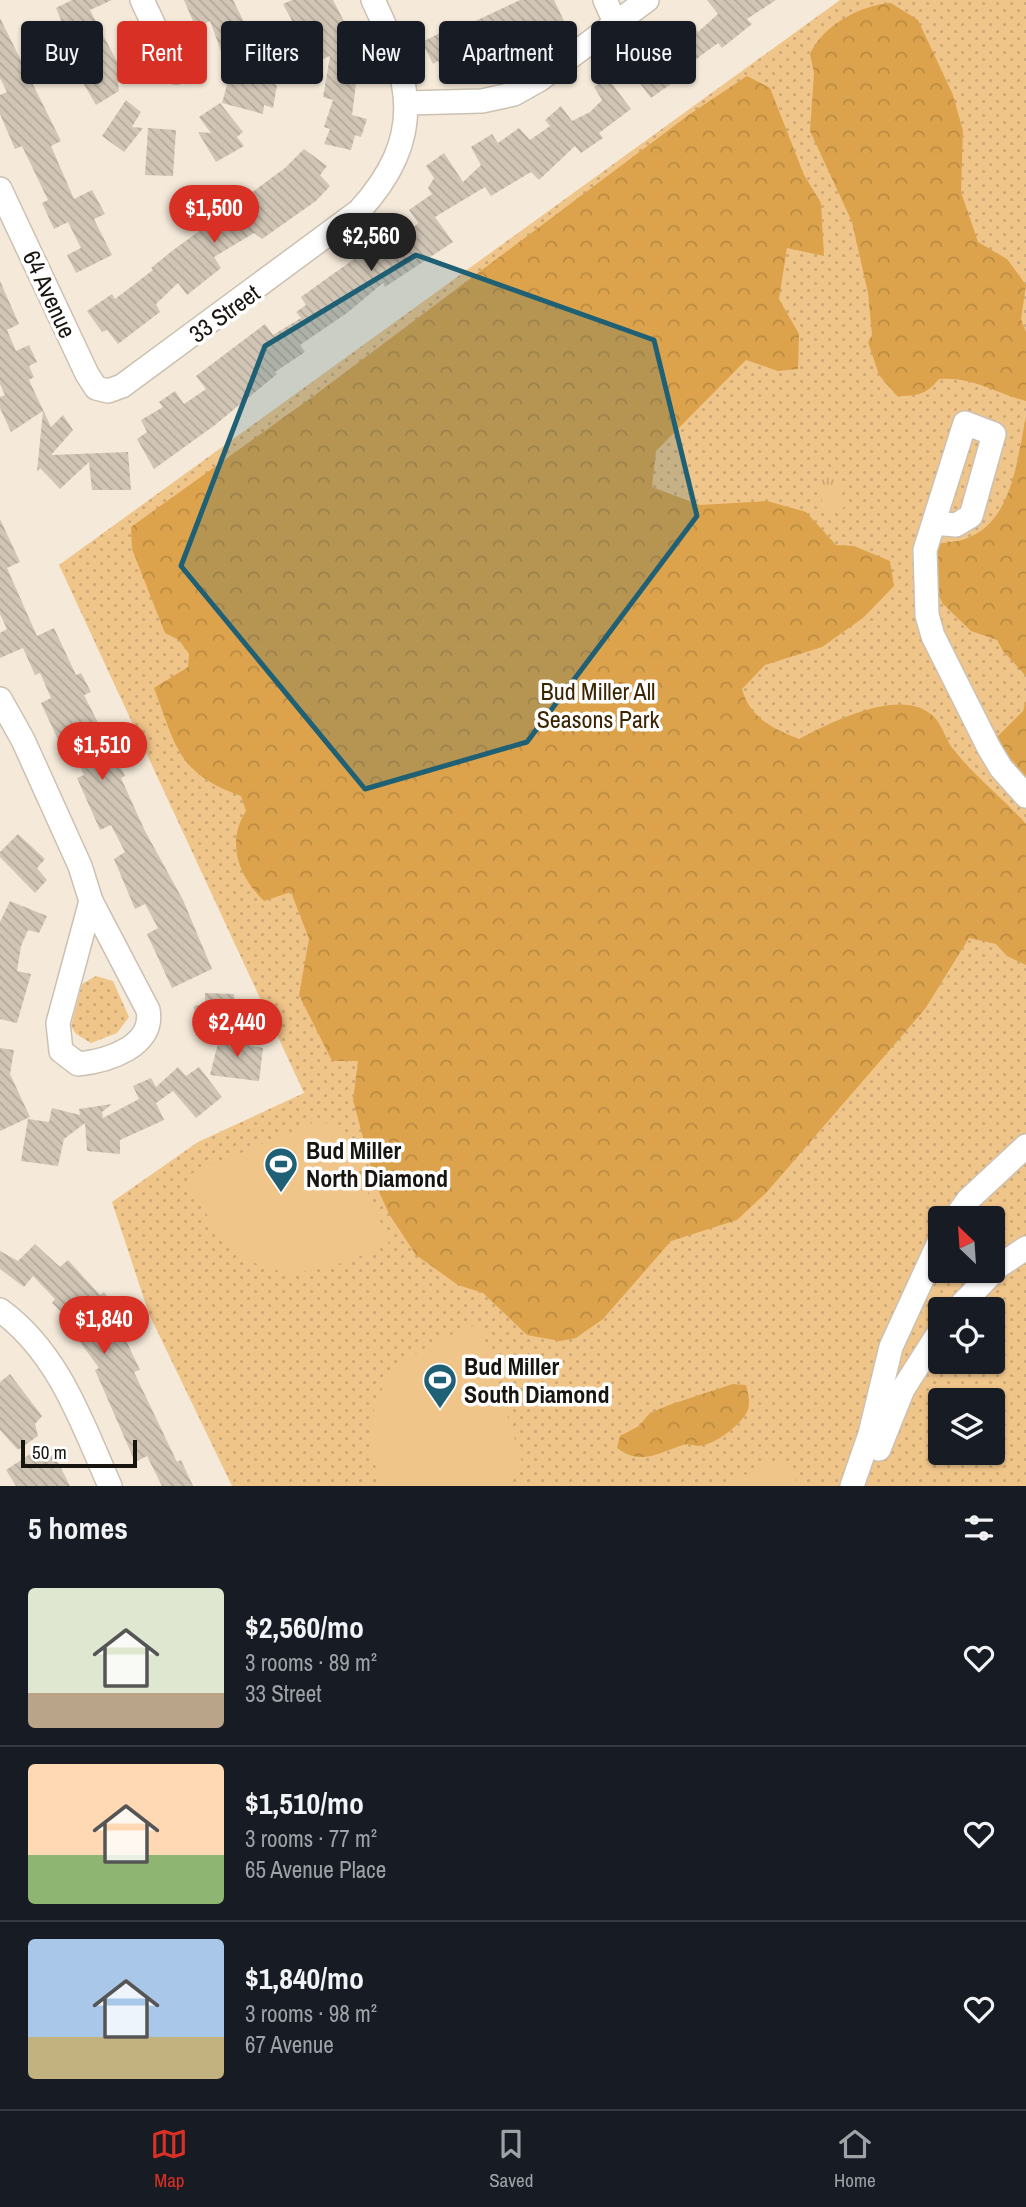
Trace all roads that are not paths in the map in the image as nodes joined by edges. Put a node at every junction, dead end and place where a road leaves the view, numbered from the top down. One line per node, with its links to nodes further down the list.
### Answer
1 (142, 0): 5 (street)
2 (373, 0): 9 (street, 33 Street)
3 (605, 0): 6 (street)
4 (647, 0): 7 (street)
5 (152, 21)
6 (615, 21)
7 (616, 21)
8 (591, 40): 9 (street)
9 (407, 103): 11 (street, 33 Street)
10 (0, 189): 11 (street, 64 Avenue)
11 (108, 391)
12 (934, 523): 14 (street)
13 (0, 699): 15 (street)
14 (1026, 796)
15 (90, 901): 15 (street)
16 (1026, 1146): 17 (street)
17 (964, 1206)
18 (1026, 1248): 20 (street)
19 (928, 1266): 24 (street)
20 (969, 1297)
21 (0, 1310): 23 (street)
22 (928, 1350): 25 (street)
23 (110, 1486)
24 (852, 1486)
25 (868, 1486)

